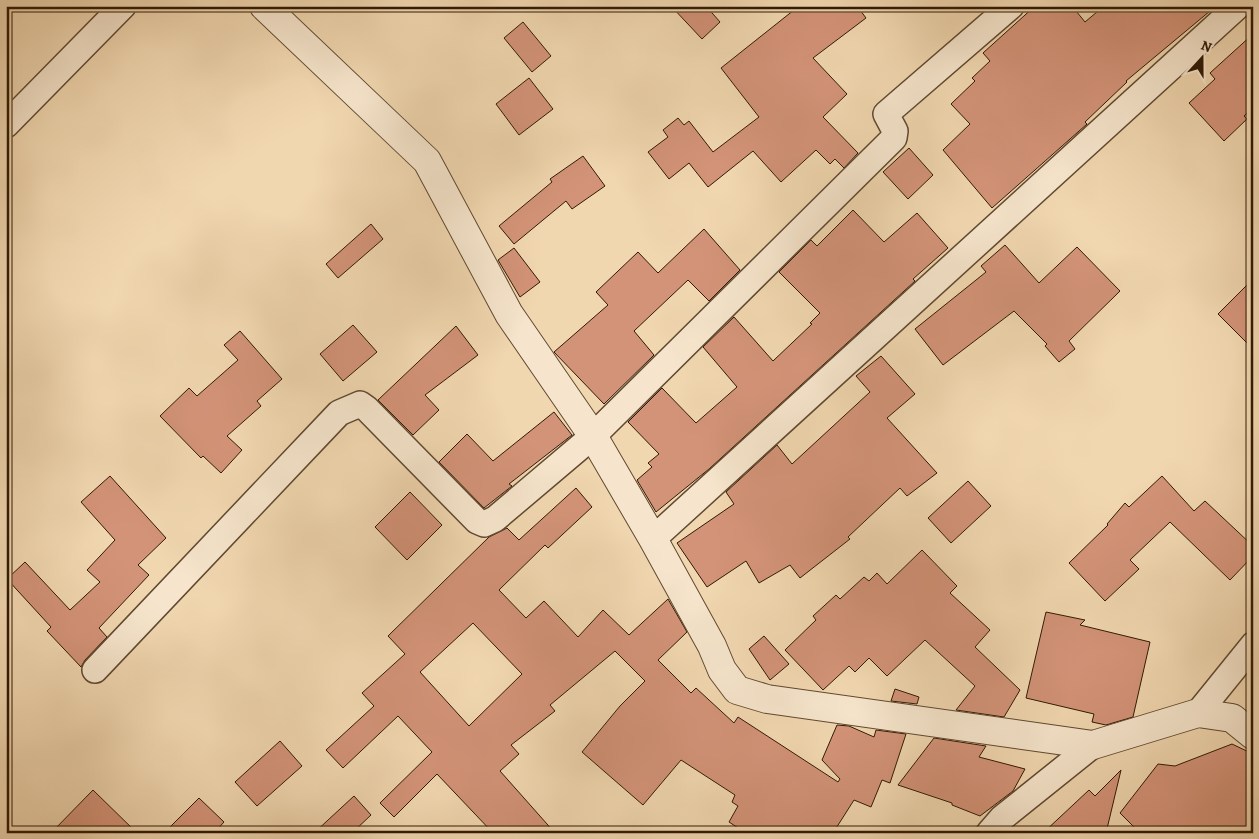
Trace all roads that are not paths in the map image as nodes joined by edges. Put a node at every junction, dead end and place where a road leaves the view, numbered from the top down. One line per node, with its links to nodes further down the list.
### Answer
1 (123, 6): 5 (street)
2 (264, 6): 6 (street)
3 (1011, 6): 6 (street)
4 (1238, 6): 7 (street)
5 (6, 125)
6 (592, 436): 7 (street); 9 (street)
7 (653, 539): 12 (street)
8 (1253, 645): 10 (street)
9 (95, 670)
10 (1198, 713): 11 (street); 12 (street)
11 (1253, 736)
12 (1093, 745): 13 (street)
13 (989, 833)

